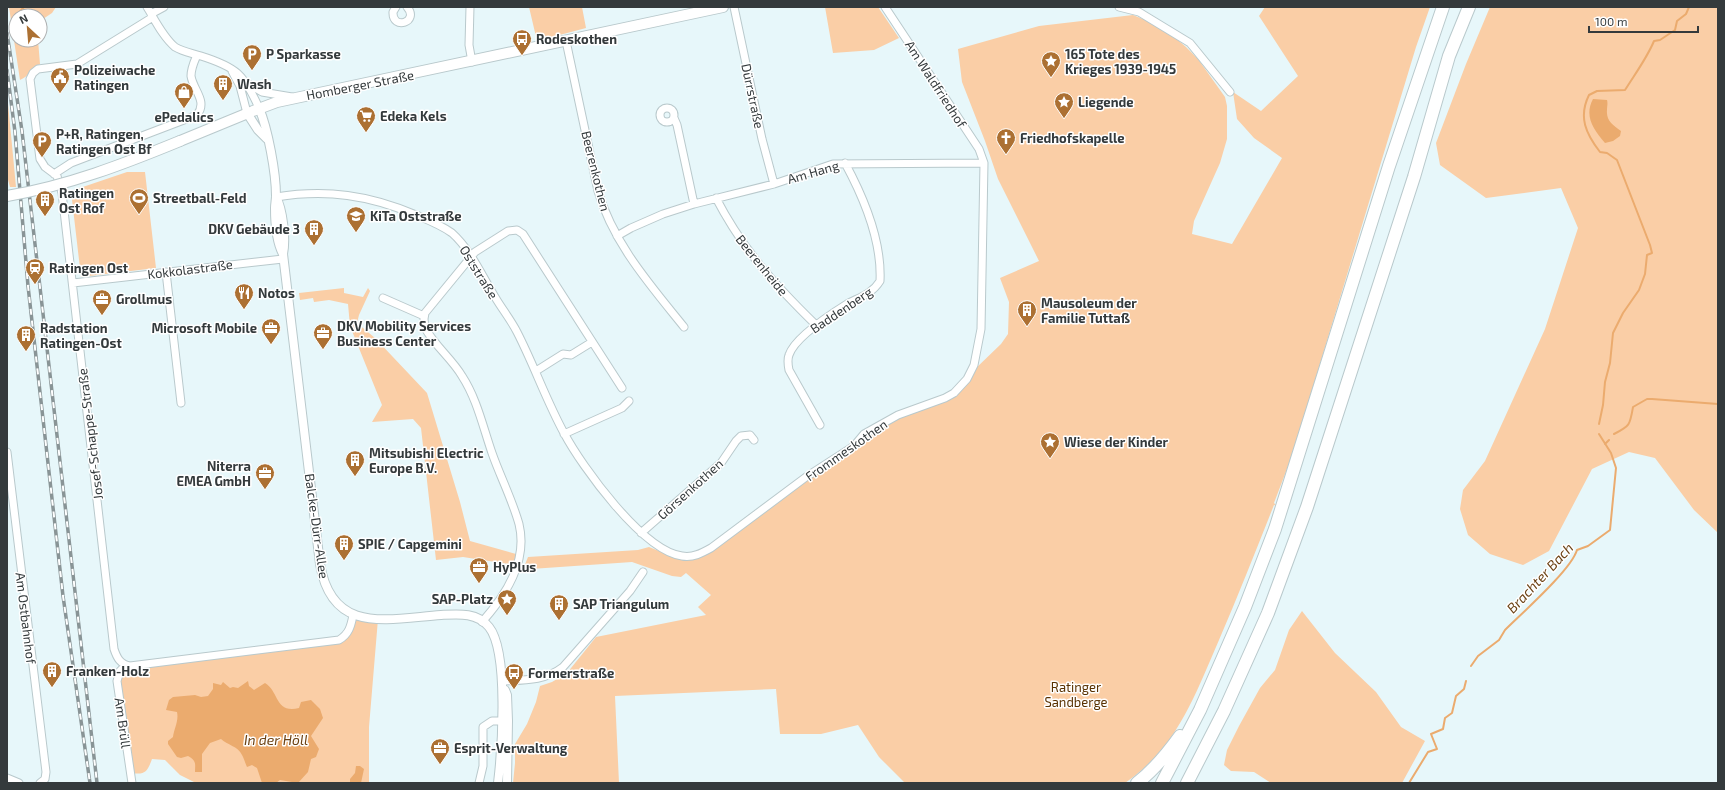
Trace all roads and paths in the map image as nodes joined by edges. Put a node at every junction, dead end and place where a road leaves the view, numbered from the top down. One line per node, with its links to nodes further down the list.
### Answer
1 (147, 7): 12 (street)
2 (164, 7): 12 (street)
3 (396, 7): 4 (street)
4 (408, 7)
5 (470, 7): 15 (street)
6 (723, 7): 13 (main road, Homberger Straße)
7 (734, 7): 27 (street, Dürrstraße)
8 (885, 7): 25 (street, Am Waldfriedhof)
9 (1119, 7): 18 (street)
10 (1443, 7): 57 (highway)
11 (1469, 7): 68 (highway)
12 (152, 16): 14 (street); 26 (street, Josef-Schappe-Straße)
13 (566, 41): 15 (main road, Homberger Straße); 32 (street, Beerenkothen)
14 (197, 55): 16 (street); 26 (street)
15 (472, 62): 19 (main road, Homberger Straße)
16 (231, 69): 17 (street); 21 (street)
17 (246, 83): 19 (street); 20 (street)
18 (1230, 92)
19 (296, 98): 20 (main road, Homberger Straße)
20 (259, 108): 21 (main road, Homberger Straße); 23 (street, Balcke-Dürr-Allee)
21 (247, 113): 23 (street); 28 (main road, Homberger Straße, bridge)
22 (674, 118): 31 (street)
23 (267, 139): 29 (street, Balcke-Dürr-Allee)
24 (845, 163): 25 (street, Am Hang); 27 (street, Am Hang); 39 (street, Baddenberg)
25 (984, 163): 51 (street, Frommeskothen)
26 (54, 174): 36 (street, Josef-Schappe-Straße)
27 (774, 184): 30 (street, Am Hang)
28 (7, 196)
29 (276, 197): 33 (street, Balcke-Dürr-Allee); 34 (street, Oststraße)
30 (716, 198): 31 (street, Am Hang); 39 (street, Beerenheide)
31 (694, 204): 32 (street, Am Hang)
32 (617, 236): 40 (street, Beerenkothen)
33 (283, 256): 35 (street, Kokkolastraße); 53 (street, Balcke-Dürr-Allee)
34 (470, 256): 38 (street); 41 (street); 42 (street, Oststraße)
35 (166, 272): 36 (street, Kokkolastraße); 45 (street)
36 (73, 283): 55 (street, Josef-Schappe-Straße)
37 (383, 298): 38 (street)
38 (424, 316): 54 (street)
39 (816, 325): 46 (street, Baddenberg)
40 (684, 327)
41 (592, 342): 42 (street); 43 (street)
42 (536, 371): 47 (street, Oststraße)
43 (622, 388)
44 (630, 401): 47 (street)
45 (181, 404)
46 (820, 425)
47 (564, 434): 50 (street, Oststraße)
48 (754, 440): 50 (street, Görsenkothen)
49 (7, 452): 61 (street, Am Ostbahnhof)
50 (642, 533): 51 (street, Oststraße)
51 (688, 557)
52 (643, 572): 56 (street)
53 (353, 615): 54 (street, Balcke-Dürr-Allee); 55 (street)
54 (482, 622): 56 (street)
55 (126, 665): 62 (street, Am Brüll)
56 (502, 682): 58 (street)
57 (1200, 710): 66 (highway); 67 (highway)
58 (505, 720): 63 (street); 64 (street); 65 (street)
59 (7, 778): 60 (street)
60 (19, 783)
61 (41, 783)
62 (132, 783)
63 (479, 783)
64 (498, 783)
65 (507, 783)
66 (1137, 783)
67 (1162, 783)
68 (1187, 783)

